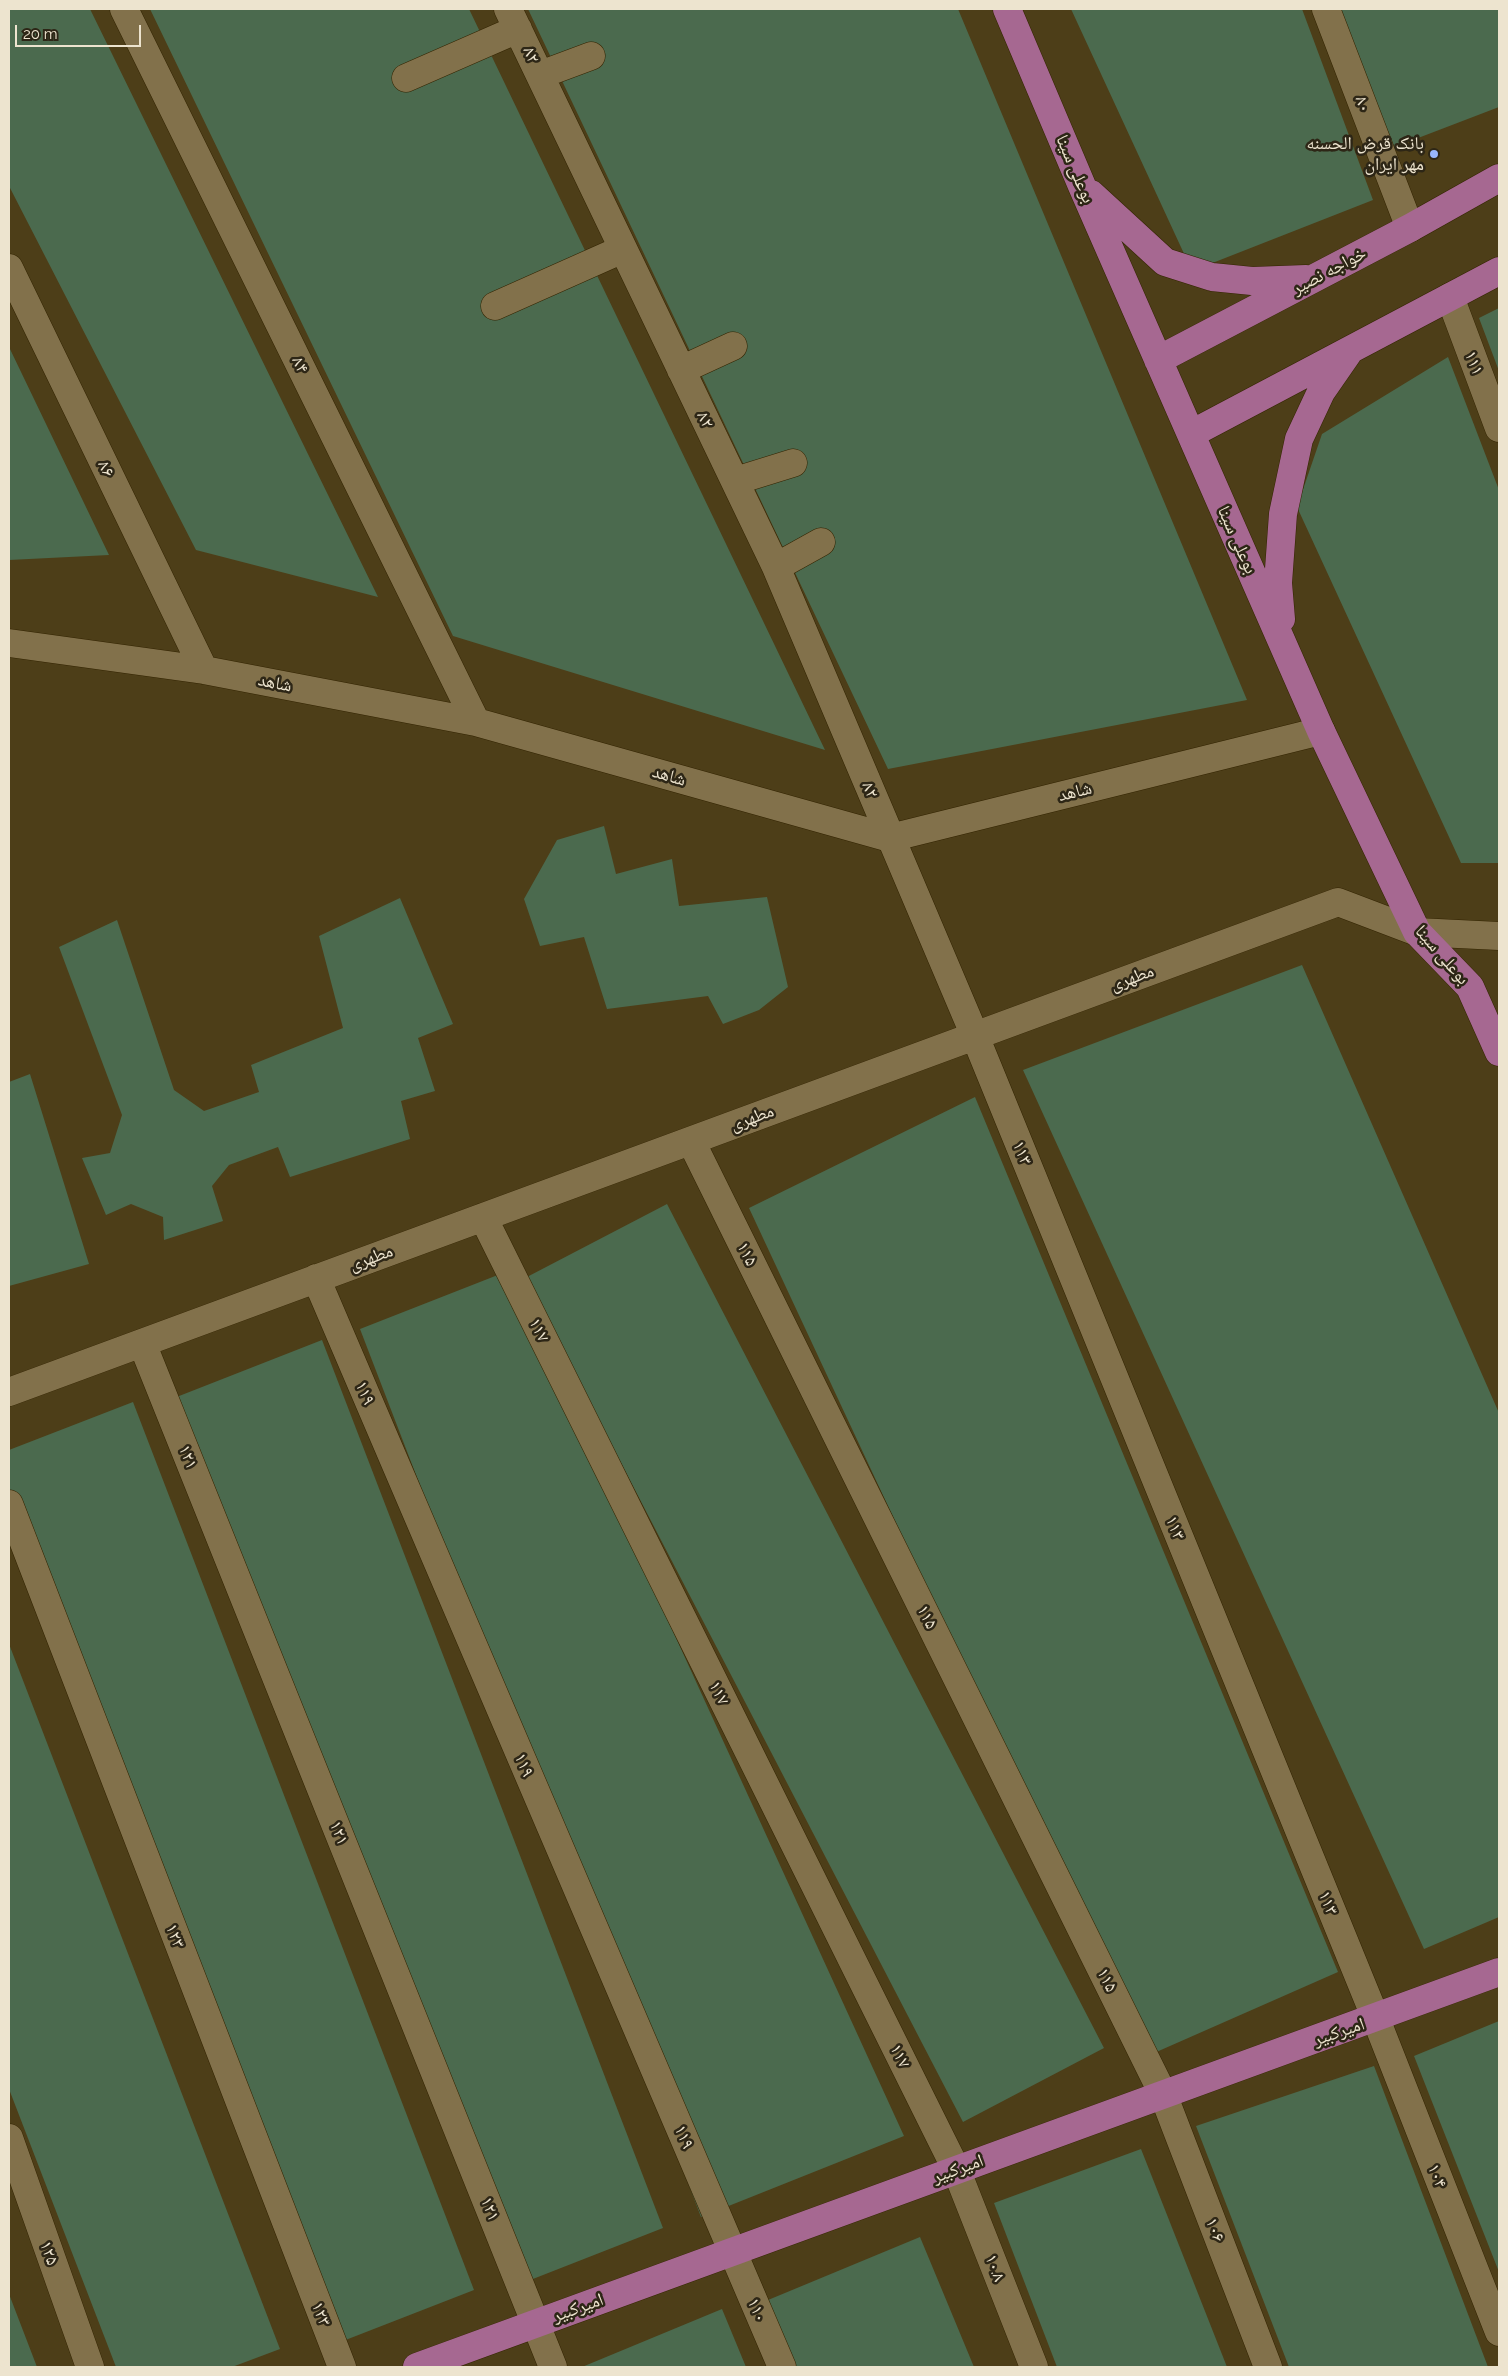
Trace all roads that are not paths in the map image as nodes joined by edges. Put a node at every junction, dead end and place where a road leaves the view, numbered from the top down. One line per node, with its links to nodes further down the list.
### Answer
1 (124, 9): 30 (street, ۸۴)
2 (1007, 9): 9 (main road, بوعلی سینا)
3 (1326, 9): 10 (street, ۸۰)
4 (513, 19): 6 (street, ۸۲); 7 (street)
5 (591, 56): 6 (street)
6 (540, 75): 11 (street, ۸۲)
7 (406, 78)
8 (1499, 178): 10 (main road, خواجه نصیر)
9 (1082, 186): 14 (main road); 19 (main road, بوعلی سینا)
10 (1410, 228): 14 (main road, خواجه نصیر)
11 (623, 249): 16 (street); 20 (street, ۸۲)
12 (9, 268): 29 (street, ۸۶)
13 (1499, 271): 15 (main road)
14 (1316, 278): 19 (main road, خواجه نصیر)
15 (1450, 298): 18 (main road); 21 (street, ۱۱۱)
16 (495, 306)
17 (733, 346): 20 (street)
18 (1350, 350): 22 (main road); 28 (main road)
19 (1158, 360): 22 (main road, بوعلی سینا)
20 (681, 370): 24 (street, ۸۲)
21 (1499, 428)
22 (1190, 434): 28 (main road, بوعلی سینا)
23 (793, 463): 24 (street)
24 (735, 482): 26 (street, ۸۲)
25 (821, 542): 26 (street)
26 (776, 567): 32 (street, ۸۲)
27 (9, 643): 29 (street, شاهد)
28 (1283, 644): 31 (main road, بوعلی سینا)
29 (204, 670): 30 (street, شاهد)
30 (476, 722): 32 (street, شاهد)
31 (1322, 731): 32 (street, شاهد); 33 (main road, بوعلی سینا)
32 (890, 838): 35 (street, ۸۲)
33 (1418, 932): 34 (street, مطهری); 35 (street, مطهری); 36 (main road, بوعلی سینا)
34 (1499, 936)
35 (975, 1036): 37 (street, مطهری); 44 (street, ۱۱۳)
36 (1499, 1052)
37 (691, 1141): 38 (street, مطهری); 45 (street, ۱۱۵)
38 (483, 1217): 39 (street, مطهری); 47 (street, ۱۱۷)
39 (316, 1278): 40 (street, مطهری); 48 (street, ۱۱۹)
40 (142, 1343): 41 (street, مطهری); 49 (street, ۱۲۱)
41 (9, 1392)
42 (9, 1504): 52 (street, ۱۲۳)
43 (1499, 1972): 44 (main road, امیرکبیر)
44 (1376, 2019): 45 (main road, امیرکبیر); 50 (street, ۱۰۴)
45 (1163, 2094): 47 (main road, امیرکبیر); 57 (street, ۱۰۶)
46 (9, 2138): 51 (street, ۱۲۵)
47 (956, 2169): 48 (main road, امیرکبیر); 56 (street, ۱۰.۸)
48 (732, 2252): 49 (main road, امیرکبیر); 55 (street, ۱۱۰)
49 (536, 2324): 53 (main road, امیرکبیر); 54 (street, ۱۲۱)
50 (1499, 2332)
51 (90, 2367)
52 (342, 2367)
53 (417, 2367)
54 (553, 2367)
55 (782, 2367)
56 (1034, 2367)
57 (1268, 2367)

